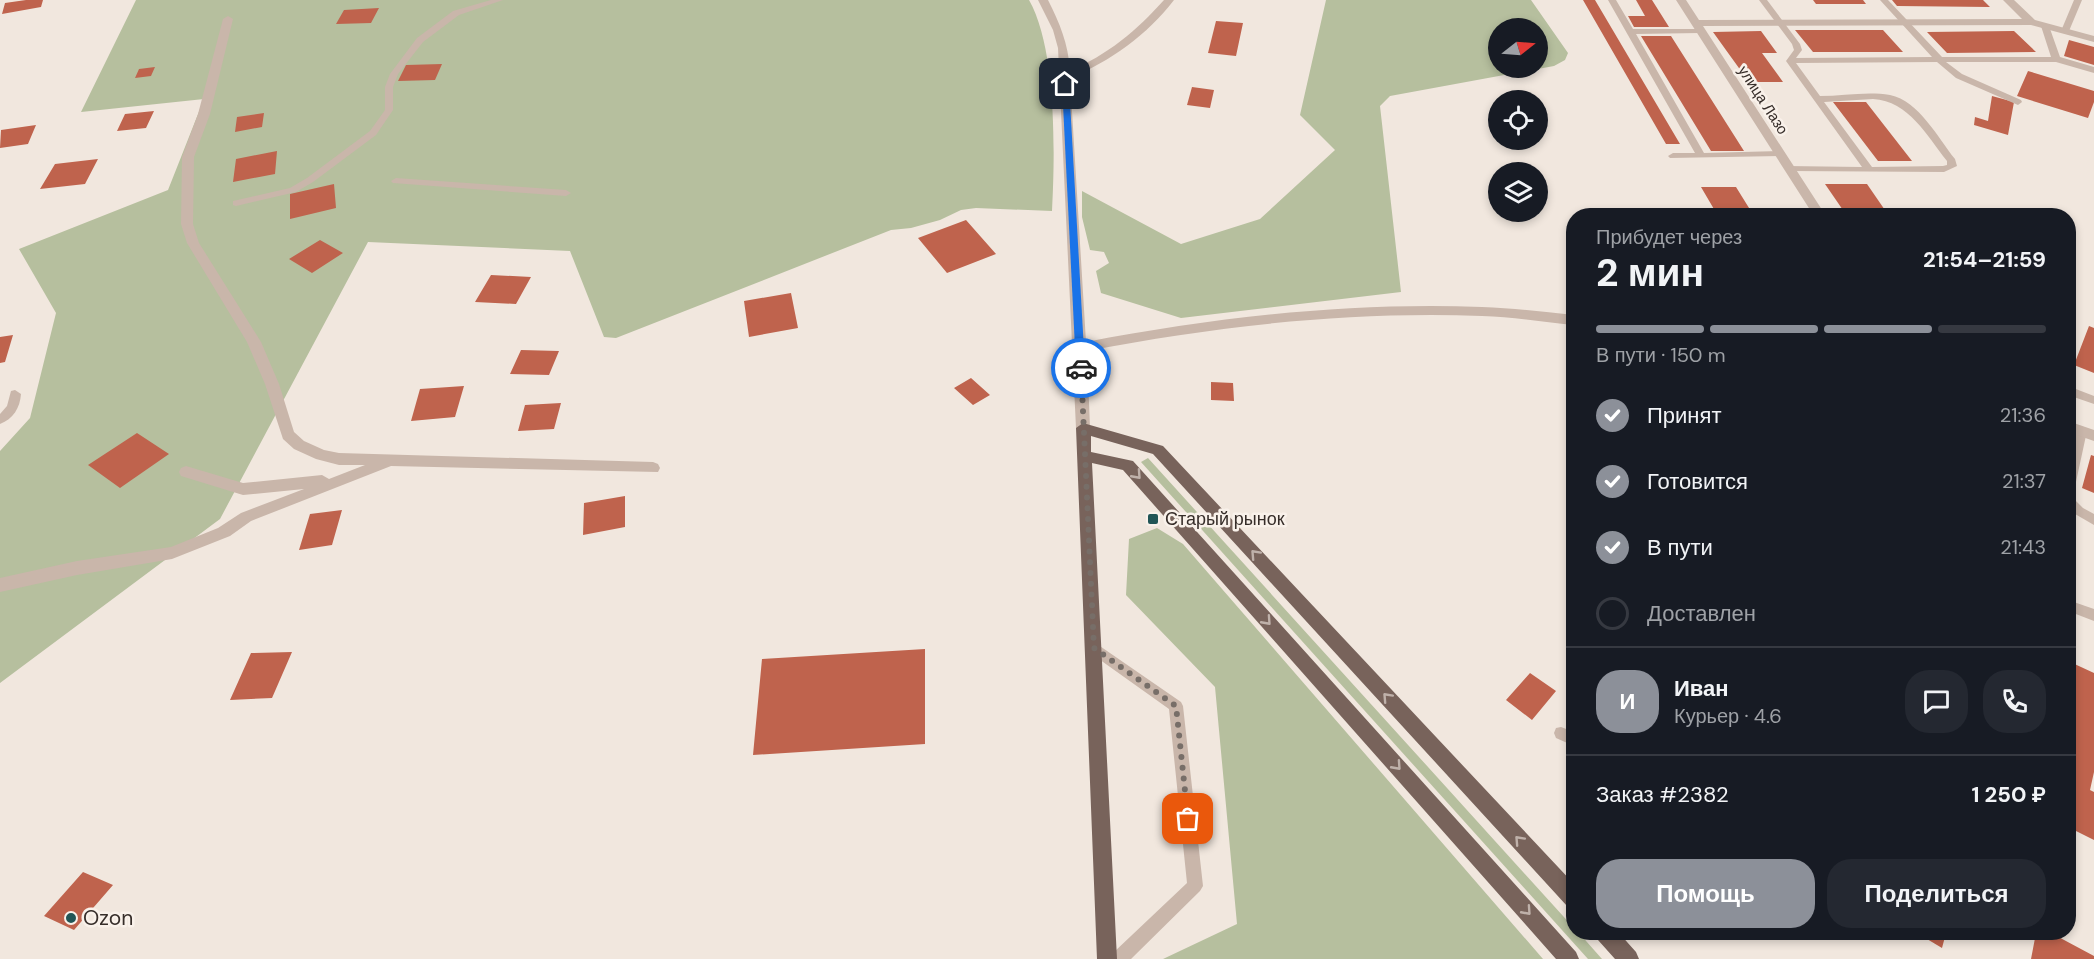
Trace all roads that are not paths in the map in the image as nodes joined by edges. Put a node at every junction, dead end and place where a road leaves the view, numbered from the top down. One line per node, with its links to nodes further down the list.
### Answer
1 (499, 0): 33 (lane)
2 (1043, 0): 23 (street)
3 (1169, 0): 23 (street)
4 (1612, 0): 16 (lane)
5 (1681, 0): 15 (street, улица Лазо)
6 (1763, 0): 13 (lane)
7 (1884, 0): 11 (lane)
8 (2008, 0): 12 (street)
9 (2078, 0): 17 (lane)
10 (228, 19): 45 (street)
11 (1904, 22): 12 (street); 13 (street); 19 (lane)
12 (2031, 22): 14 (street)
13 (1781, 23): 15 (street); 21 (lane)
14 (2045, 26): 17 (street); 20 (lane)
15 (1698, 27): 16 (lane); 26 (street, улица Лазо)
16 (1630, 32): 27 (lane)
17 (2065, 32): 18 (street)
18 (2094, 39)
19 (1937, 59): 20 (lane); 21 (lane); 25 (lane)
20 (2056, 59): 22 (lane)
21 (1790, 61): 24 (lane)
22 (2094, 70)
23 (1065, 76): 36 (street)
24 (1819, 99): 30 (lane); 30 (lane)
25 (2018, 102)
26 (1780, 154): 27 (lane); 29 (street, улица Лазо)
27 (1701, 155): 28 (lane)
28 (1673, 156)
29 (1789, 168): 30 (lane); 34 (street, улица Лазо)
30 (1869, 170)
31 (396, 181): 32 (lane)
32 (566, 193)
33 (236, 203)
34 (1815, 208)
35 (1566, 319): 36 (street)
36 (1080, 348): 41 (street)
37 (2076, 393): 39 (lane)
38 (15, 394): 40 (lane)
39 (2094, 400)
40 (0, 420)
41 (1083, 428): 44 (main road); 55 (main road, one-way to 41)
42 (2081, 431): 43 (lane)
43 (2076, 454)
44 (1084, 456): 54 (main road); 59 (main road, one-way to 59)
45 (397, 460): 46 (street); 48 (street)
46 (653, 468)
47 (186, 472): 48 (street)
48 (342, 479): 51 (street)
49 (2076, 508): 50 (lane)
50 (2094, 520)
51 (0, 585)
52 (2076, 608): 53 (lane)
53 (2094, 615)
54 (1094, 648): 57 (main road); 58 (lane)
55 (1566, 890)
56 (1611, 940): 60 (main road)
57 (1107, 959)
58 (1119, 959)
59 (1569, 959)
60 (1629, 959)

